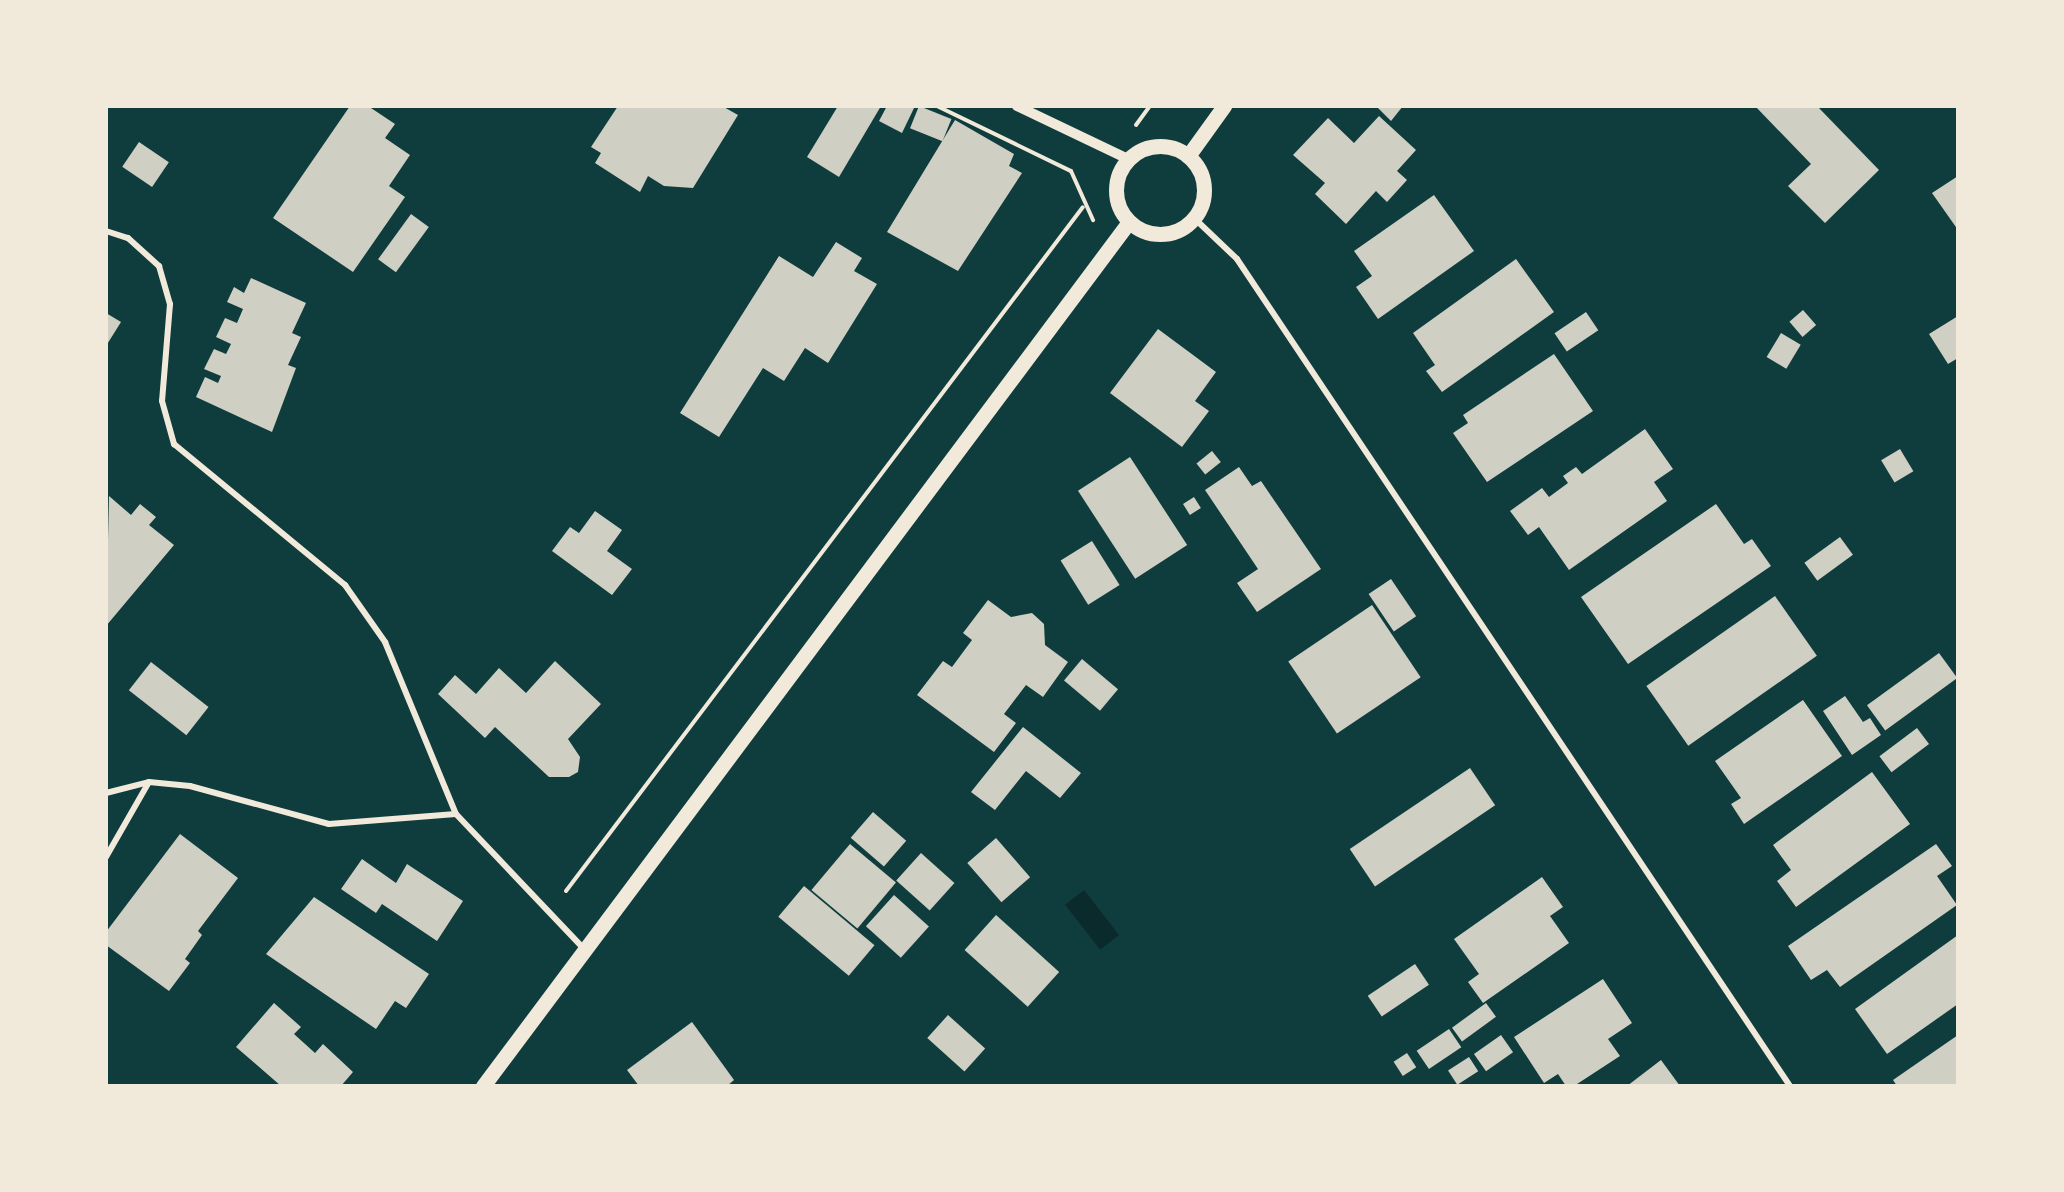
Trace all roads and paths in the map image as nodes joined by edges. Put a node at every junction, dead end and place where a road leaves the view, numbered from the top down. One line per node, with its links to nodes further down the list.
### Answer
1 (937, 106): 8 (path)
2 (1017, 106): 7 (street)
3 (1150, 106): 5 (path)
4 (1224, 106): 6 (main road)
5 (1136, 125)
6 (1188, 156): 7 (main road); 9 (main road)
7 (1128, 159): 10 (main road)
8 (1083, 207): 12 (path); 17 (path)
9 (1194, 218): 10 (main road); 20 (street)
10 (1129, 222): 12 (main road)
11 (106, 231): 15 (street)
12 (1112, 244): 18 (main road)
13 (149, 782): 14 (street); 15 (street); 16 (street)
14 (106, 793)
15 (456, 814): 17 (street)
16 (106, 857)
17 (548, 914): 18 (street)
18 (585, 950): 19 (main road)
19 (483, 1086)
20 (1790, 1086)

